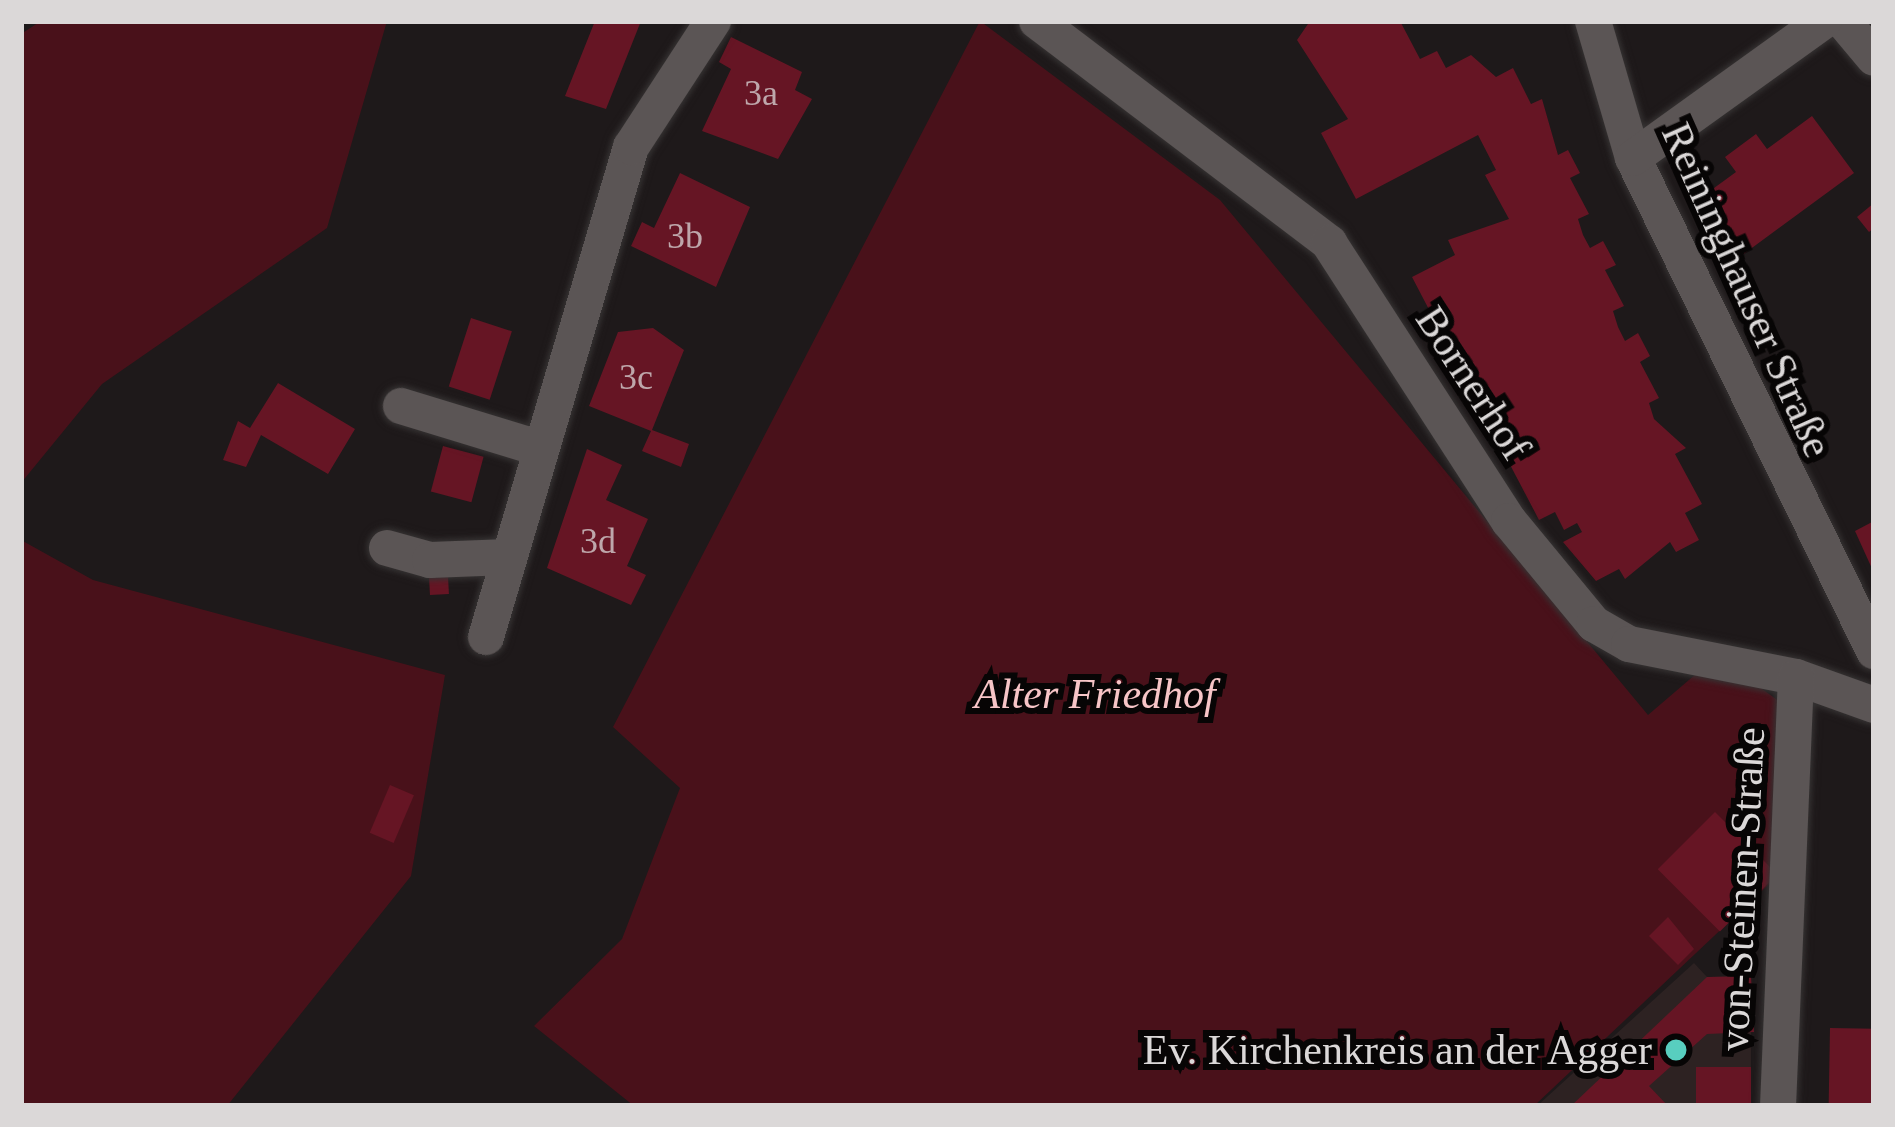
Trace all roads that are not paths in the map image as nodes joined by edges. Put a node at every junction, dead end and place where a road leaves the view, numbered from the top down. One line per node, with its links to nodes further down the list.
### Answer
1 (712, 21): 9 (street)
2 (1037, 21): 14 (street, Bornerhof)
3 (1593, 21): 7 (street, Reininghauser Straße)
4 (1824, 21): 7 (street)
5 (1843, 21): 6 (street)
6 (1874, 58)
7 (1633, 158): 13 (street, Reininghauser Straße)
8 (401, 406): 9 (street)
9 (538, 448): 11 (street)
10 (387, 548): 11 (street)
11 (508, 557): 12 (street)
12 (486, 637)
13 (1874, 651)
14 (1796, 677): 15 (street, Bornerhof); 16 (street, von-Steinen-Straße)
15 (1874, 706)
16 (1778, 1106)

